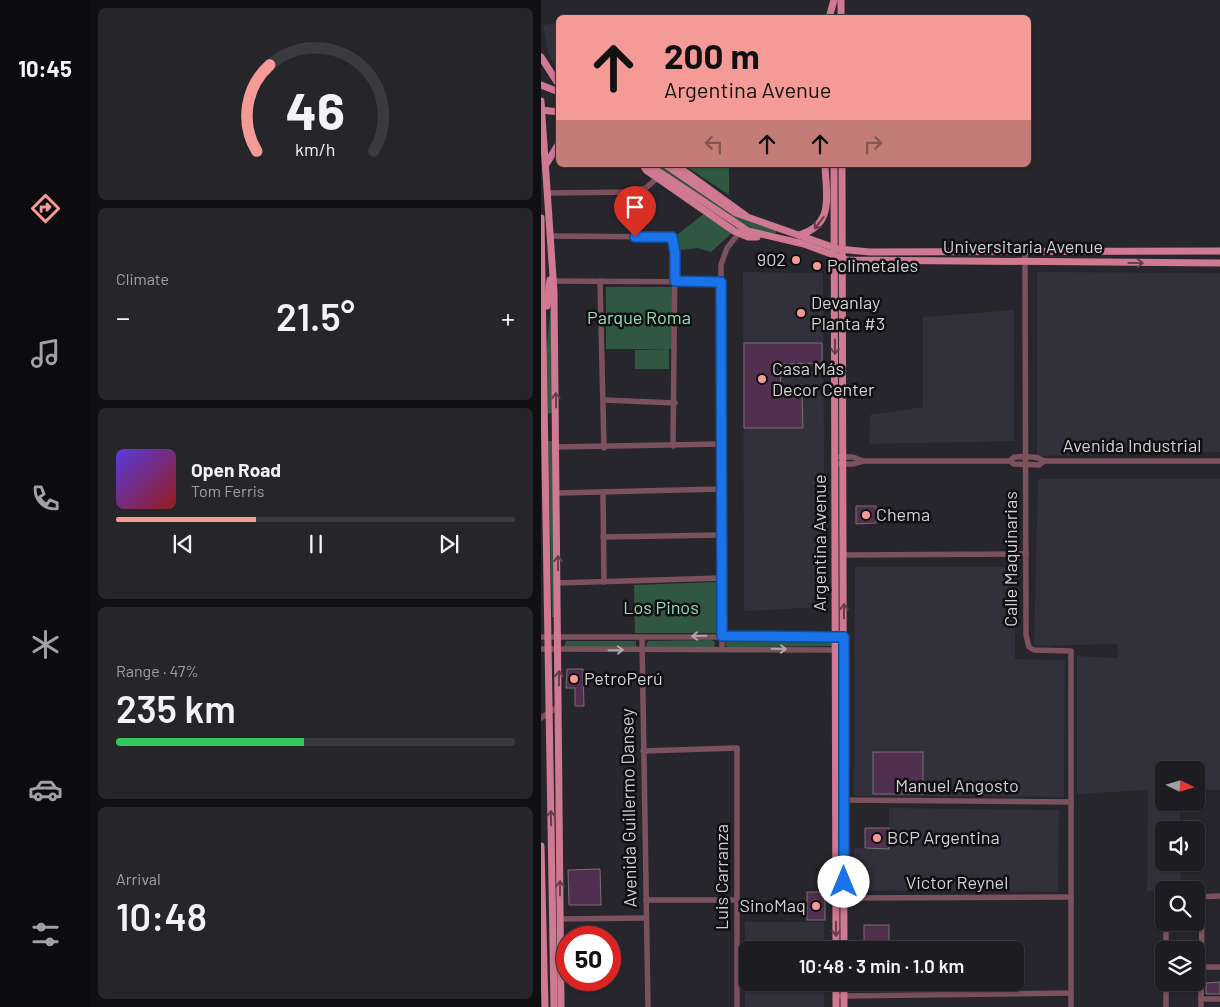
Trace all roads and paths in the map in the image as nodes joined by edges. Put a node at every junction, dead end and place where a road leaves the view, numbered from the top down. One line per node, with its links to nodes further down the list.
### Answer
1 (833, 0): 3 (main road); 4 (main road)
2 (841, 0): 5 (main road)
3 (830, 15)
4 (834, 15)
5 (841, 15)
6 (541, 57): 7 (main road)
7 (556, 80)
8 (541, 86): 9 (main road)
9 (556, 91)
10 (541, 101): 11 (main road)
11 (541, 110): 12 (main road); 13 (main road)
12 (556, 112)
13 (543, 137): 15 (main road)
14 (556, 148): 15 (main road)
15 (547, 166): 24 (main road)
16 (645, 167): 23 (main road, Universitaria Avenue)
17 (652, 167): 33 (main road)
18 (669, 167): 27 (main road, Universitaria Avenue)
19 (678, 167): 27 (main road, Universitaria Avenue)
20 (825, 167): 25 (main road)
21 (834, 167): 26 (main road, Argentina Avenue)
22 (842, 167): 35 (main road, Argentina Avenue)
23 (657, 178): 24 (street); 30 (main road, Universitaria Avenue)
24 (549, 193): 32 (main road)
25 (826, 198): 26 (main road); 31 (main road, one-way to 31)
26 (834, 198): 35 (main road, Argentina Avenue)
27 (747, 217): 29 (main road, Universitaria Avenue)
28 (541, 218): 48 (main road)
29 (779, 229): 31 (main road, Universitaria Avenue); 34 (main road)
30 (739, 233): 33 (main road, Universitaria Avenue); 47 (street)
31 (799, 235): 35 (main road, Universitaria Avenue)
32 (550, 236): 43 (main road); 46 (street)
33 (762, 236): 34 (main road, Universitaria Avenue)
34 (777, 239): 39 (main road, Universitaria Avenue)
35 (838, 248): 37 (main road, Universitaria Avenue); 39 (main road, Argentina Avenue)
36 (1220, 251): 38 (main road, Universitaria Avenue)
37 (1025, 252): 38 (main road, Universitaria Avenue); 42 (street, Calle Maquinarias)
38 (1110, 252): 40 (main road)
39 (838, 258): 42 (main road, Universitaria Avenue); 56 (main road, Argentina Avenue, one-way to 56); 57 (main road, Argentina Avenue)
40 (1110, 262): 41 (main road, Universitaria Avenue, one-way to 41); 42 (main road, Universitaria Avenue)
41 (1220, 262)
42 (1025, 263): 55 (street, Calle Maquinarias)
43 (551, 266): 44 (main road); 48 (main road)
44 (553, 281): 45 (street); 53 (main road, one-way to 44)
45 (600, 281): 46 (street); 49 (street)
46 (675, 281): 47 (street); 50 (street)
47 (721, 282): 51 (street)
48 (543, 349): 73 (main road)
49 (604, 400): 50 (street); 54 (street)
50 (675, 403): 52 (street)
51 (721, 444): 52 (street); 62 (street)
52 (673, 446): 54 (street)
53 (557, 447): 54 (street); 64 (main road)
54 (604, 448)
55 (1026, 457): 58 (street, Avenida Industrial); 59 (street, Avenida Industrial); 61 (street, Calle Maquinarias)
56 (835, 461): 57 (street, Avenida Industrial); 75 (main road, Argentina Avenue)
57 (844, 461): 58 (street, Avenida Industrial); 68 (main road, Argentina Avenue)
58 (1011, 461): 61 (street, Avenida Industrial)
59 (1044, 461): 60 (street, Avenida Industrial); 61 (street, Avenida Industrial)
60 (1220, 461)
61 (1026, 464): 67 (street, Calle Maquinarias)
62 (721, 489): 63 (street); 65 (street)
63 (603, 492): 64 (street); 66 (street)
64 (558, 494): 71 (main road, one-way to 64)
65 (722, 535): 66 (street); 69 (street)
66 (603, 537): 70 (street)
67 (1026, 554): 68 (street); 88 (street, Calle Maquinarias)
68 (844, 556): 75 (main road, Argentina Avenue, one-way to 68)
69 (722, 578): 70 (street); 72 (street)
70 (604, 582): 71 (street)
71 (558, 583): 74 (main road)
72 (722, 636): 75 (street); 76 (street, one-way to 76); 77 (street)
73 (544, 637): 74 (street); 78 (main road)
74 (559, 637): 76 (street); 79 (main road)
75 (840, 637): 81 (main road, Argentina Avenue)
76 (642, 638): 80 (street, Avenida Guillermo Dansey)
77 (722, 648): 80 (street); 81 (street, one-way to 81)
78 (544, 649): 79 (street); 83 (main road)
79 (559, 649): 80 (street, one-way to 80); 82 (main road, one-way to 79)
80 (642, 649): 84 (street, Avenida Guillermo Dansey)
81 (840, 650): 87 (main road, Argentina Avenue); 98 (main road, Argentina Avenue, one-way to 98)
82 (559, 706): 83 (street); 85 (main road)
83 (545, 716): 86 (main road)
84 (643, 751): 94 (street, Avenida Guillermo Dansey); 95 (street, Luis Carranza)
85 (560, 756): 86 (main road); 97 (main road, one-way to 85)
86 (550, 790): 112 (main road, one-way to 86)
87 (844, 800): 88 (street, Manuel Angosto); 93 (main road, Argentina Avenue)
88 (1071, 802): 91 (street, Calle Maquinarias)
89 (541, 846): 111 (main road)
90 (1220, 896): 92 (street)
91 (1071, 897): 93 (street, Victor Reynel); 106 (street, Calle Maquinarias)
92 (1205, 897)
93 (844, 898): 99 (main road, Argentina Avenue)
94 (646, 900): 95 (street); 96 (street, Avenida Guillermo Dansey)
95 (737, 900): 115 (street, Luis Carranza)
96 (646, 918): 97 (street); 114 (street, Avenida Guillermo Dansey)
97 (561, 919): 113 (main road)
98 (836, 941)
99 (844, 941)
100 (1205, 967): 101 (street)
101 (1220, 967)
102 (836, 991): 107 (main road)
103 (844, 991): 108 (main road)
104 (1166, 991): 119 (street)
105 (1200, 991): 109 (street)
106 (1071, 994): 108 (street); 118 (street, Calle Maquinarias)
107 (836, 996): 108 (street); 116 (main road)
108 (844, 996): 117 (main road)
109 (1201, 1000): 110 (street); 120 (street)
110 (1220, 1000)
111 (545, 1007)
112 (554, 1007)
113 (561, 1007)
114 (648, 1007)
115 (737, 1007)
116 (836, 1007)
117 (844, 1007)
118 (1071, 1007)
119 (1166, 1007)
120 (1201, 1007)

